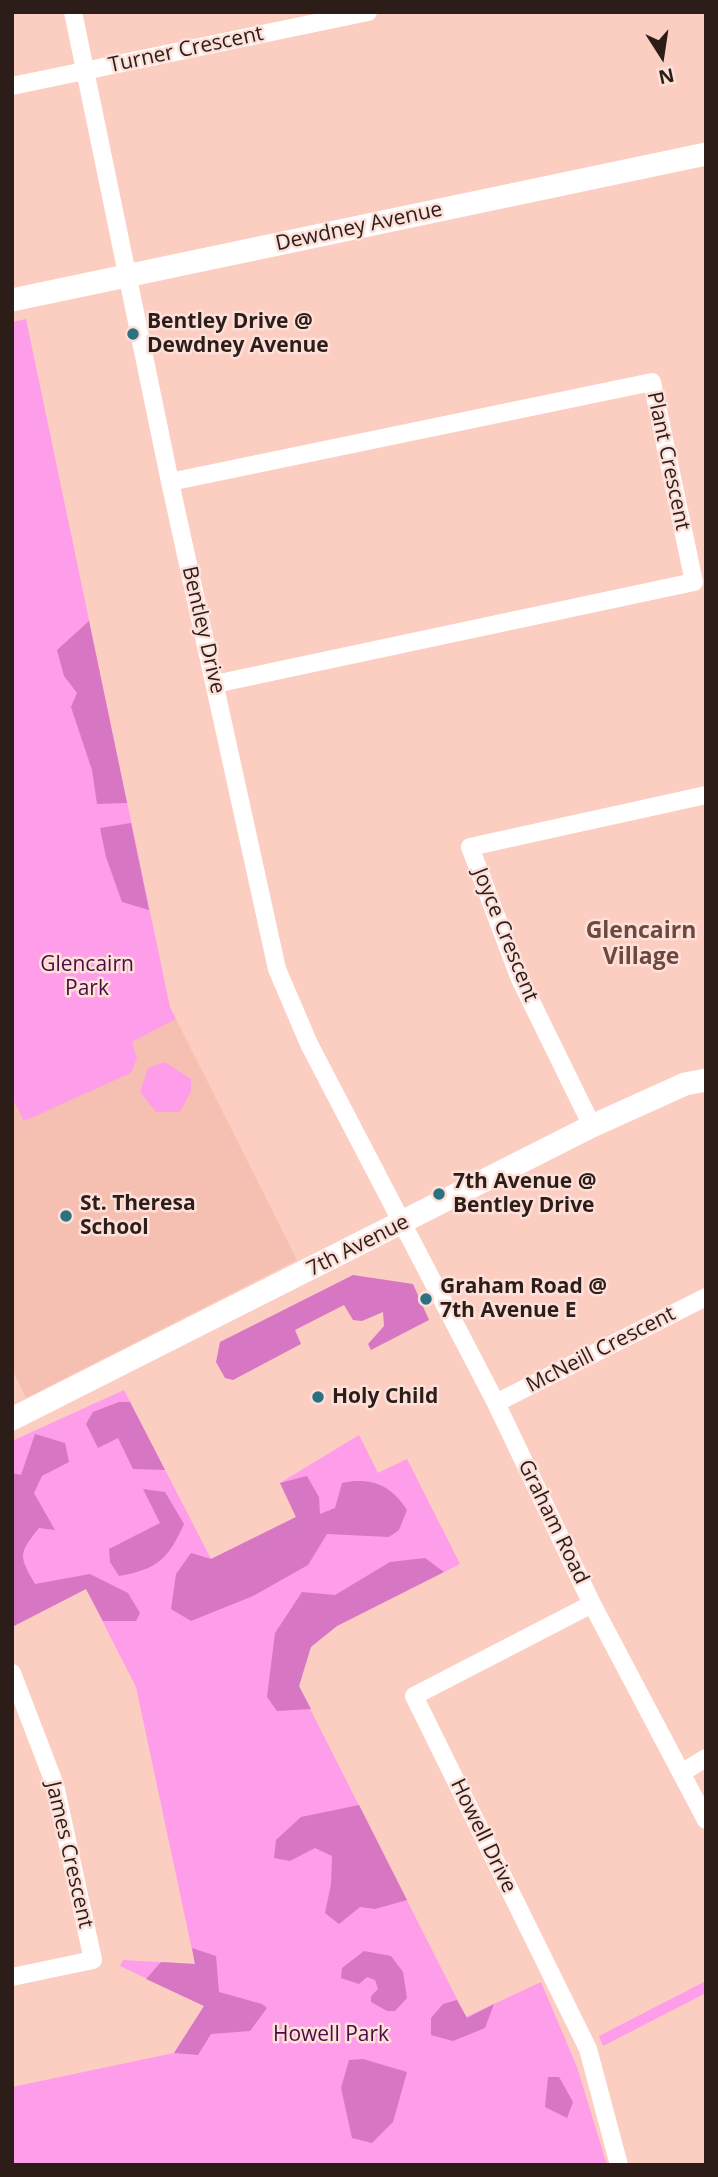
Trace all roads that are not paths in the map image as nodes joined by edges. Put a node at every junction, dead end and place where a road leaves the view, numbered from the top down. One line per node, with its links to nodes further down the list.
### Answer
1 (73, 12): 3 (street, Bentley Drive)
2 (368, 12): 3 (street, Turner Crescent)
3 (86, 70): 4 (street, Turner Crescent); 6 (street, Bentley Drive)
4 (12, 86)
5 (706, 154): 6 (street, Dewdney Avenue)
6 (128, 275): 7 (street, Dewdney Avenue); 8 (street, Bentley Drive)
7 (12, 300)
8 (170, 482): 9 (street, Bentley Drive); 9 (street, Plant Crescent)
9 (215, 684): 13 (street, Bentley Drive)
10 (706, 795): 12 (street, Joyce Crescent)
11 (706, 1080): 12 (street, 7th Avenue)
12 (592, 1126): 13 (street, 7th Avenue)
13 (402, 1224): 15 (street, Graham Road); 16 (street, 7th Avenue)
14 (706, 1297): 15 (street, McNeill Crescent)
15 (496, 1403): 17 (street, Graham Road)
16 (15, 1411)
17 (592, 1604): 20 (street, Graham Road); 23 (street, Howell Drive)
18 (12, 1673): 22 (street, James Crescent)
19 (706, 1758): 20 (street)
20 (681, 1773): 21 (street, Graham Road)
21 (706, 1819)
22 (12, 1977)
23 (620, 2165)

